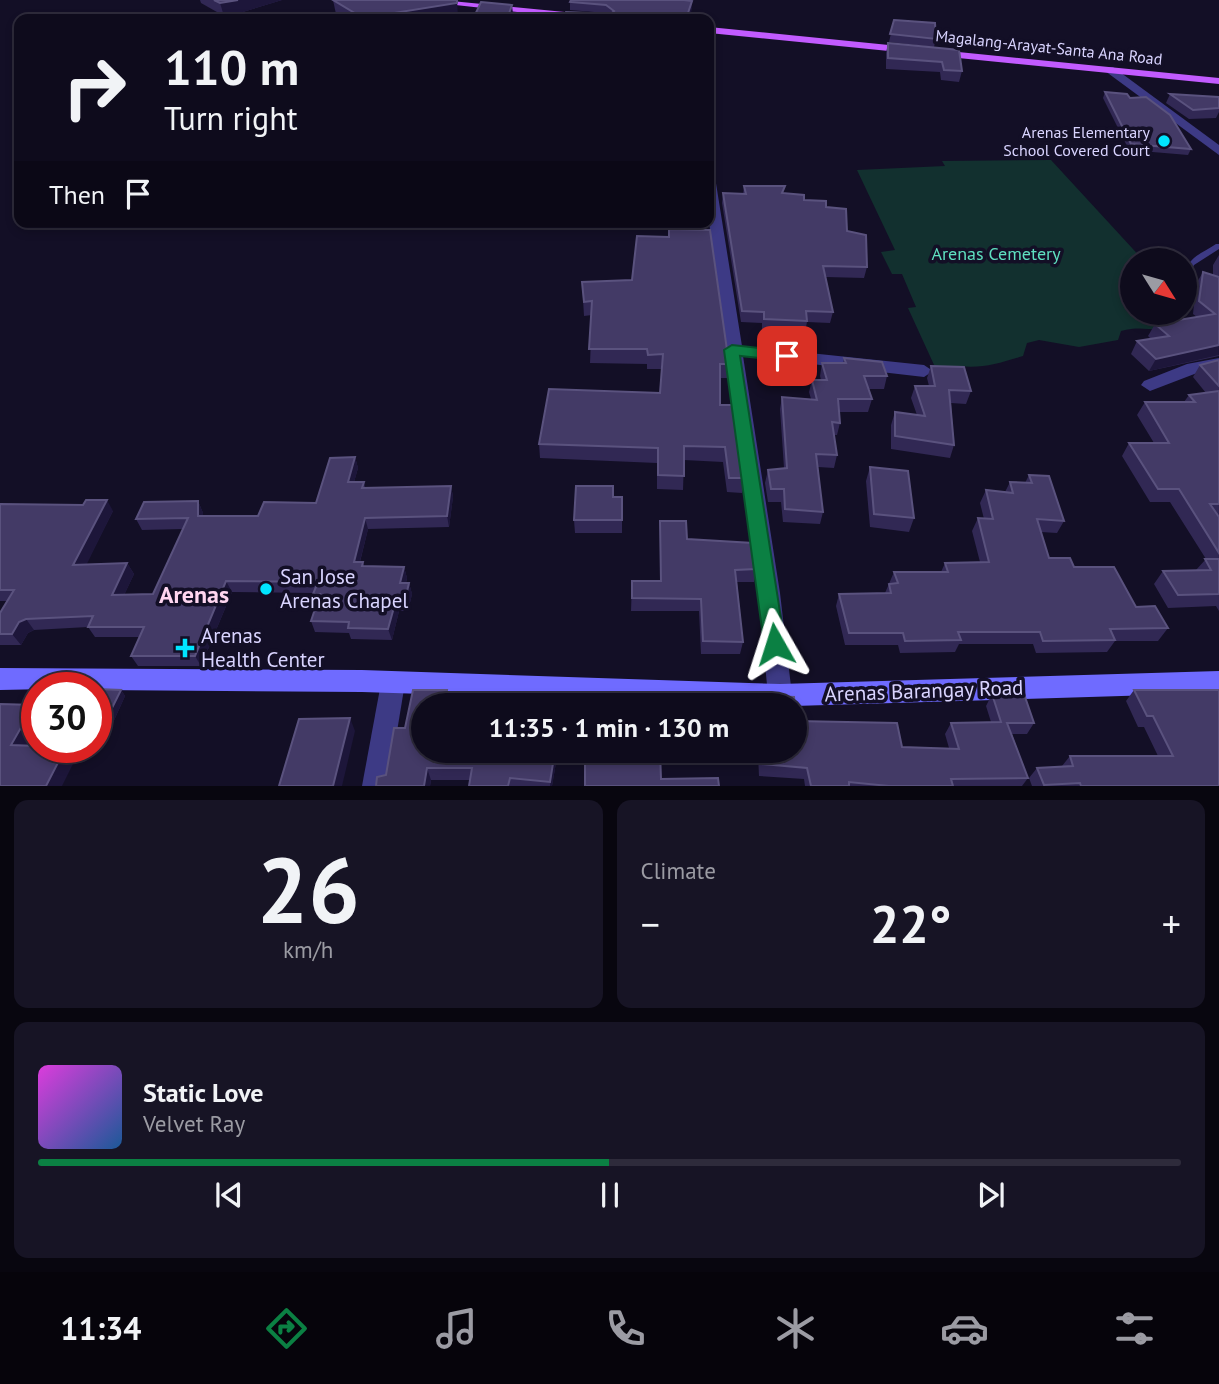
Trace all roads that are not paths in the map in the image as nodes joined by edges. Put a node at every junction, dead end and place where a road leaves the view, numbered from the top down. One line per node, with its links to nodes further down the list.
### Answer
1 (414, 0): 2 (main road)
2 (433, 1): 3 (main road)
3 (558, 14)
4 (714, 30): 5 (main road, Magalang-Arayat-Santa Ana Road)
5 (1109, 69): 6 (main road, Magalang-Arayat-Santa Ana Road); 7 (street)
6 (1219, 81)
7 (1219, 150)
8 (714, 215): 11 (street)
9 (1219, 246): 10 (lane)
10 (1197, 260)
11 (732, 350): 13 (street); 19 (street)
12 (1219, 363): 14 (street)
13 (924, 371)
14 (1150, 385)
15 (0, 679): 17 (street, Arenas Barangay Road)
16 (1219, 682): 20 (street, Arenas Barangay Road)
17 (393, 683): 18 (street, Arenas Barangay Road); 21 (street)
18 (716, 693)
19 (780, 693)
20 (807, 694)
21 (375, 786)

